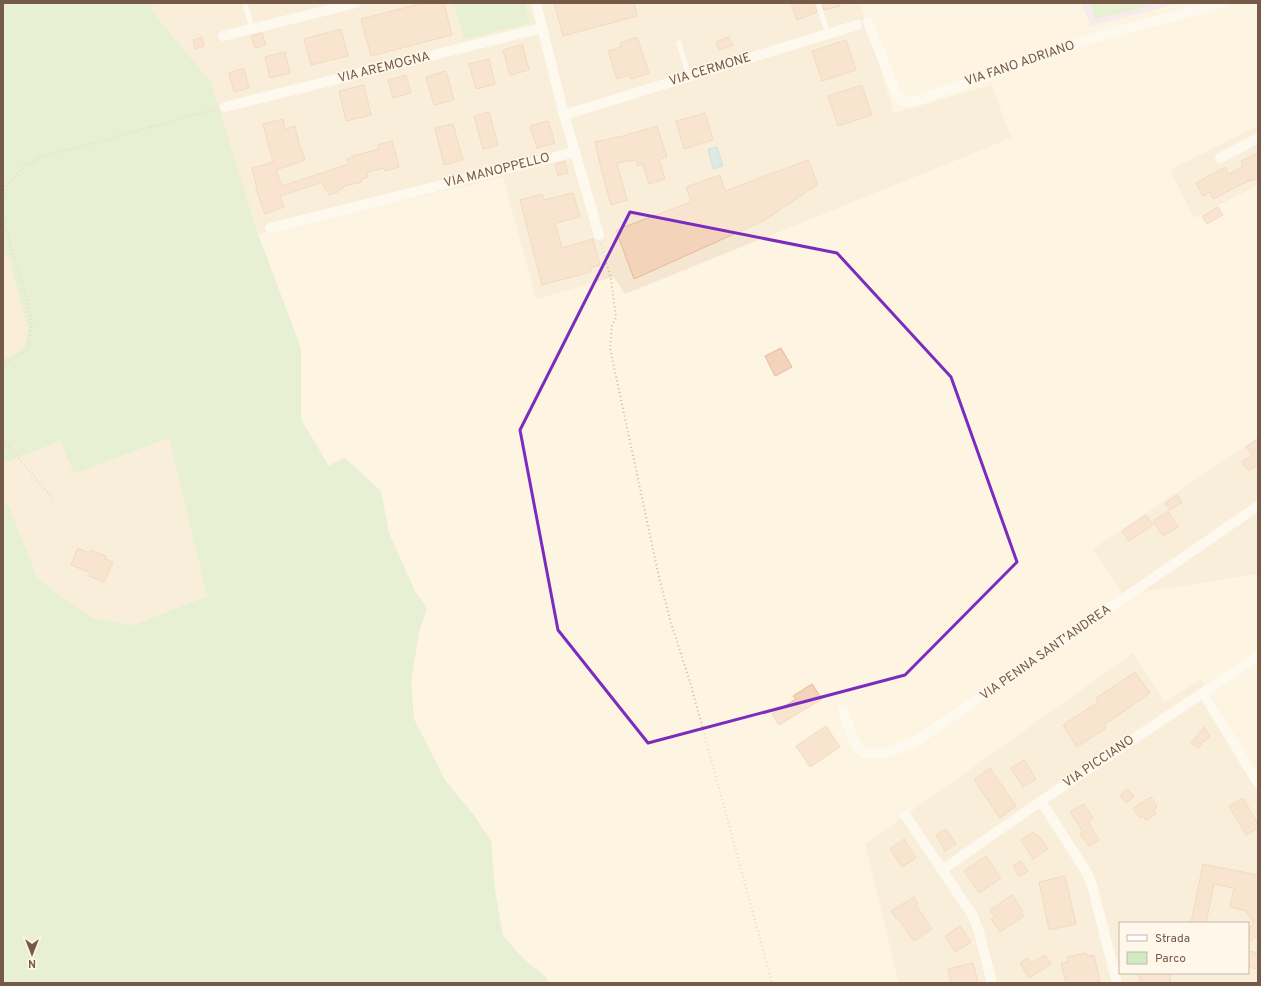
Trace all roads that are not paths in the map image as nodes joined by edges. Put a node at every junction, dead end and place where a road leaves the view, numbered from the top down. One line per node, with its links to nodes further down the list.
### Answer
1 (245, 3): 9 (lane)
2 (356, 3): 9 (street)
3 (536, 3): 8 (street)
4 (818, 3): 10 (lane)
5 (1222, 3): 6 (street, VIA FANO ADRIANO)
6 (868, 22)
7 (857, 26): 10 (street, VIA CERMONE)
8 (542, 28): 14 (street, VIA AREMOGNA); 15 (street)
9 (252, 29): 11 (street)
10 (828, 34): 13 (street, VIA CERMONE)
11 (223, 36)
12 (679, 42): 13 (lane)
13 (689, 77): 15 (street, VIA CERMONE)
14 (225, 107)
15 (564, 115): 17 (street)
16 (1258, 138): 18 (street)
17 (575, 152): 19 (street, VIA MANOPPELLO); 20 (street)
18 (1220, 158)
19 (270, 228)
20 (599, 235)
21 (1258, 506): 24 (street, VIA PENNA SANT'ANDREA)
22 (1258, 656): 23 (street, VIA PICCIANO)
23 (1203, 693): 25 (street); 26 (street, VIA PICCIANO)
24 (843, 711)
25 (1258, 783)
26 (1041, 800): 28 (street, VIA PICCIANO); 30 (street)
27 (906, 816): 28 (street)
28 (942, 870): 29 (street)
29 (992, 983)
30 (1117, 983)

